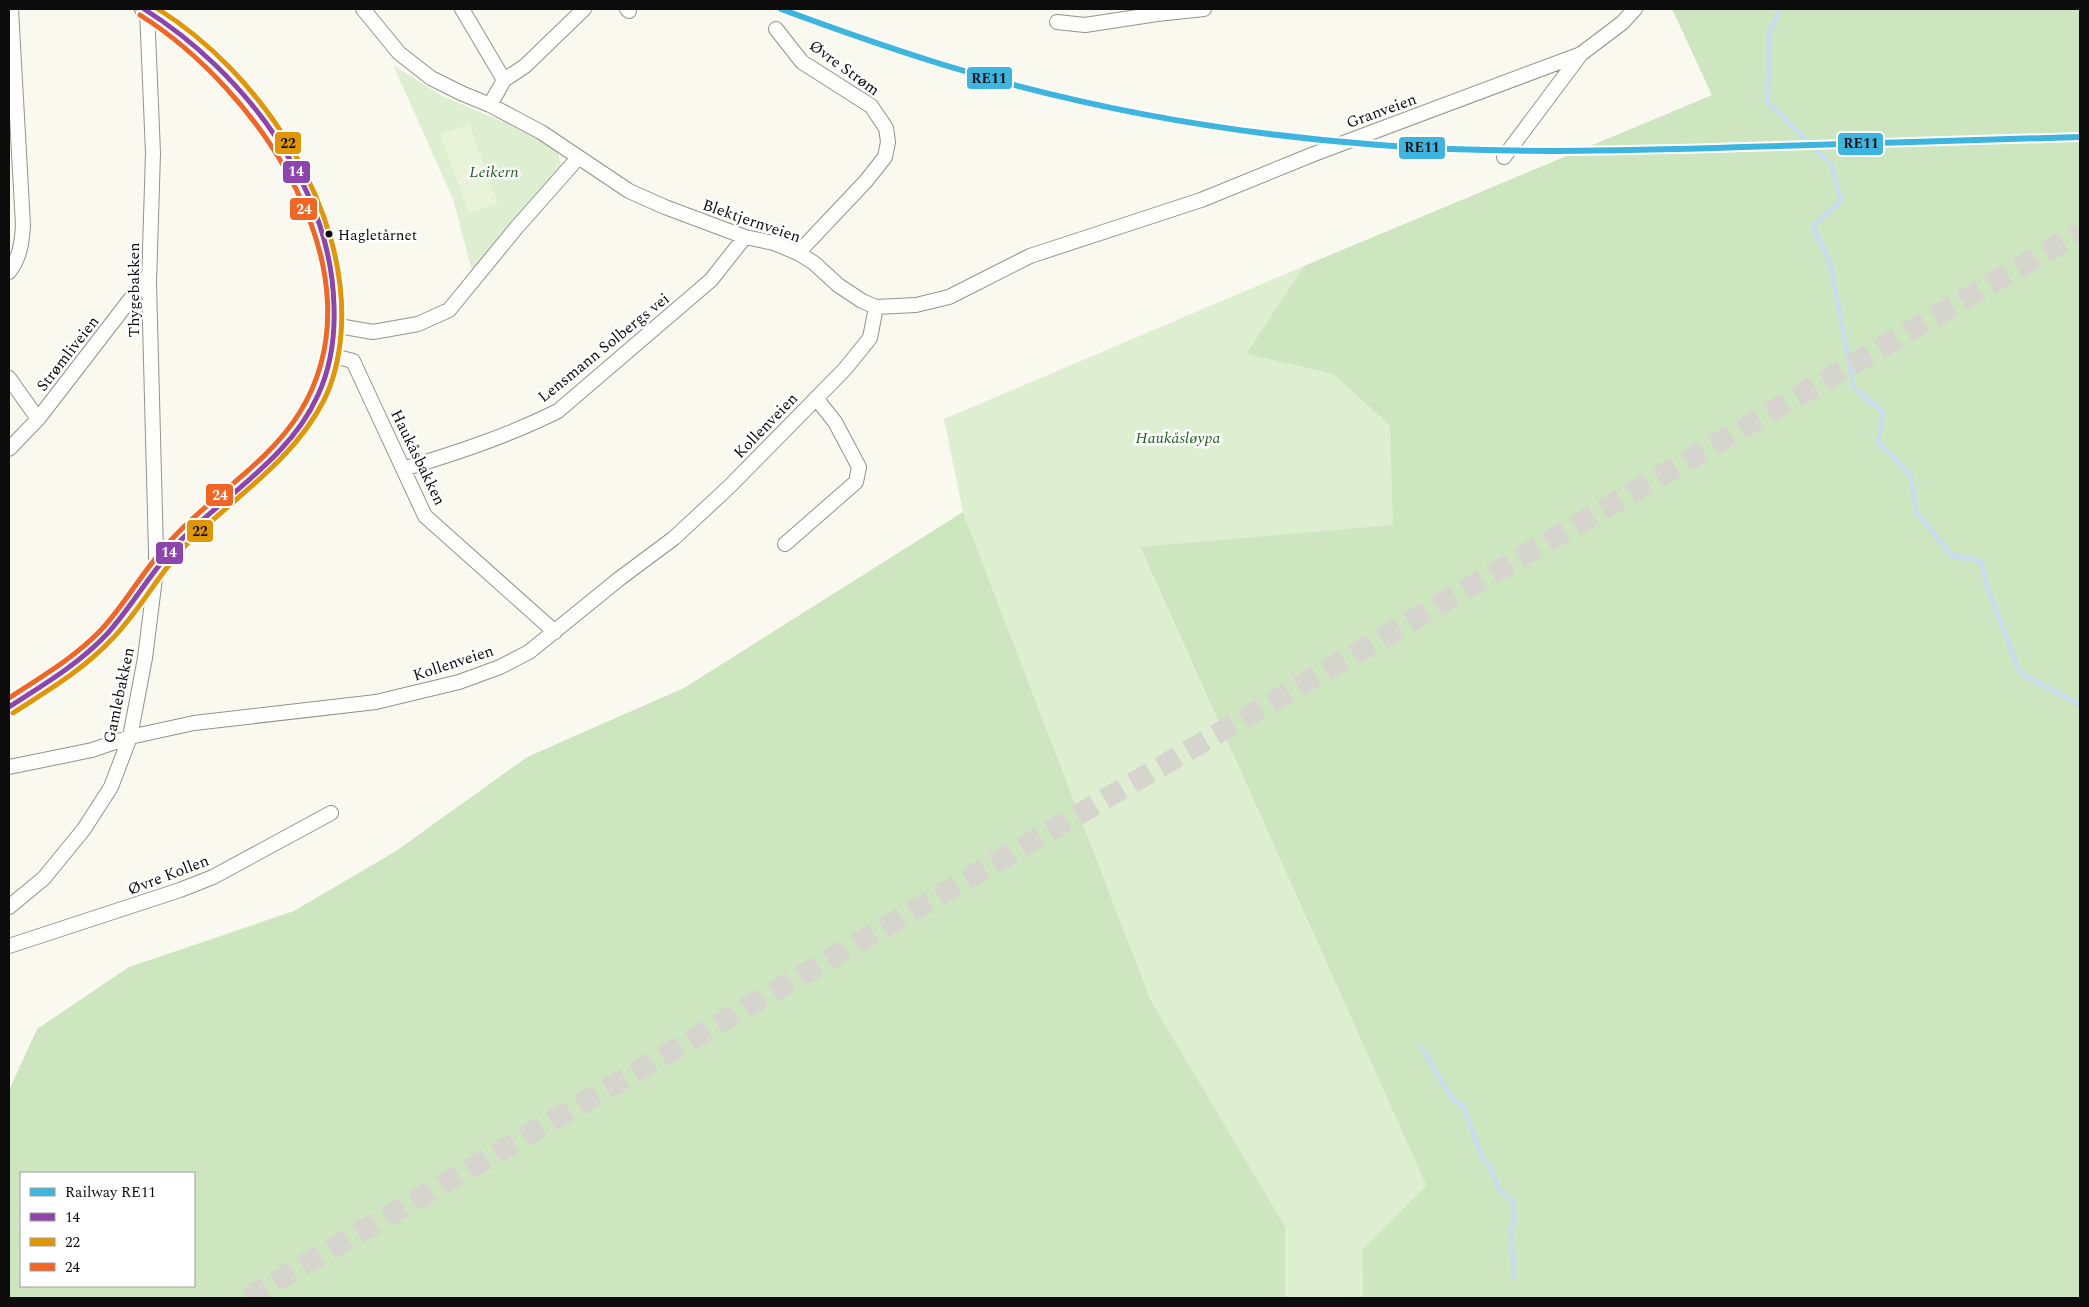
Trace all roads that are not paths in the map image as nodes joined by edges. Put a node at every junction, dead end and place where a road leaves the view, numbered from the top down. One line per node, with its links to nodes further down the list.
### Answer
1 (11, 9): 17 (street)
2 (146, 9): 18 (street, Thygebakken); 20 (main road)
3 (363, 9): 12 (street, Blektjernveien)
4 (462, 9): 11 (street)
5 (584, 9): 11 (street)
6 (1204, 9): 8 (street)
7 (1635, 9): 10 (street, Granveien)
8 (1057, 22)
9 (776, 29): 16 (street, Øvre Strøm)
10 (1581, 54): 13 (street, Granveien); 19 (street, Granveien)
11 (504, 80): 12 (street)
12 (490, 105): 14 (street, Blektjernveien)
13 (1504, 157)
14 (578, 158): 15 (street, Blektjernveien); 20 (street)
15 (745, 237): 16 (street, Blektjernveien); 26 (street, Lensmann Solbergs vei)
16 (798, 253): 19 (street, Blektjernveien)
17 (9, 272)
18 (149, 275): 24 (street, Strømliveien); 28 (street, Thygebakken)
19 (876, 307): 23 (street, Kollenveien)
20 (333, 325): 21 (main road)
21 (330, 355): 26 (street, Haukåsbakken); 28 (main road)
22 (9, 378): 24 (street)
23 (816, 398): 27 (street, Kollenveien); 29 (street, Kollenveien)
24 (38, 419): 25 (street, Strømliveien)
25 (9, 449)
26 (403, 469): 29 (street, Haukåsbakken)
27 (785, 544)
28 (156, 570): 30 (main road); 31 (street, Gamlebakken)
29 (555, 632): 31 (street, Kollenveien)
30 (9, 707)
31 (130, 737): 32 (street, Kollenveien); 34 (street, Gamlebakken)
32 (9, 767)
33 (331, 813): 35 (street, Øvre Kollen)
34 (9, 906)
35 (9, 946)

